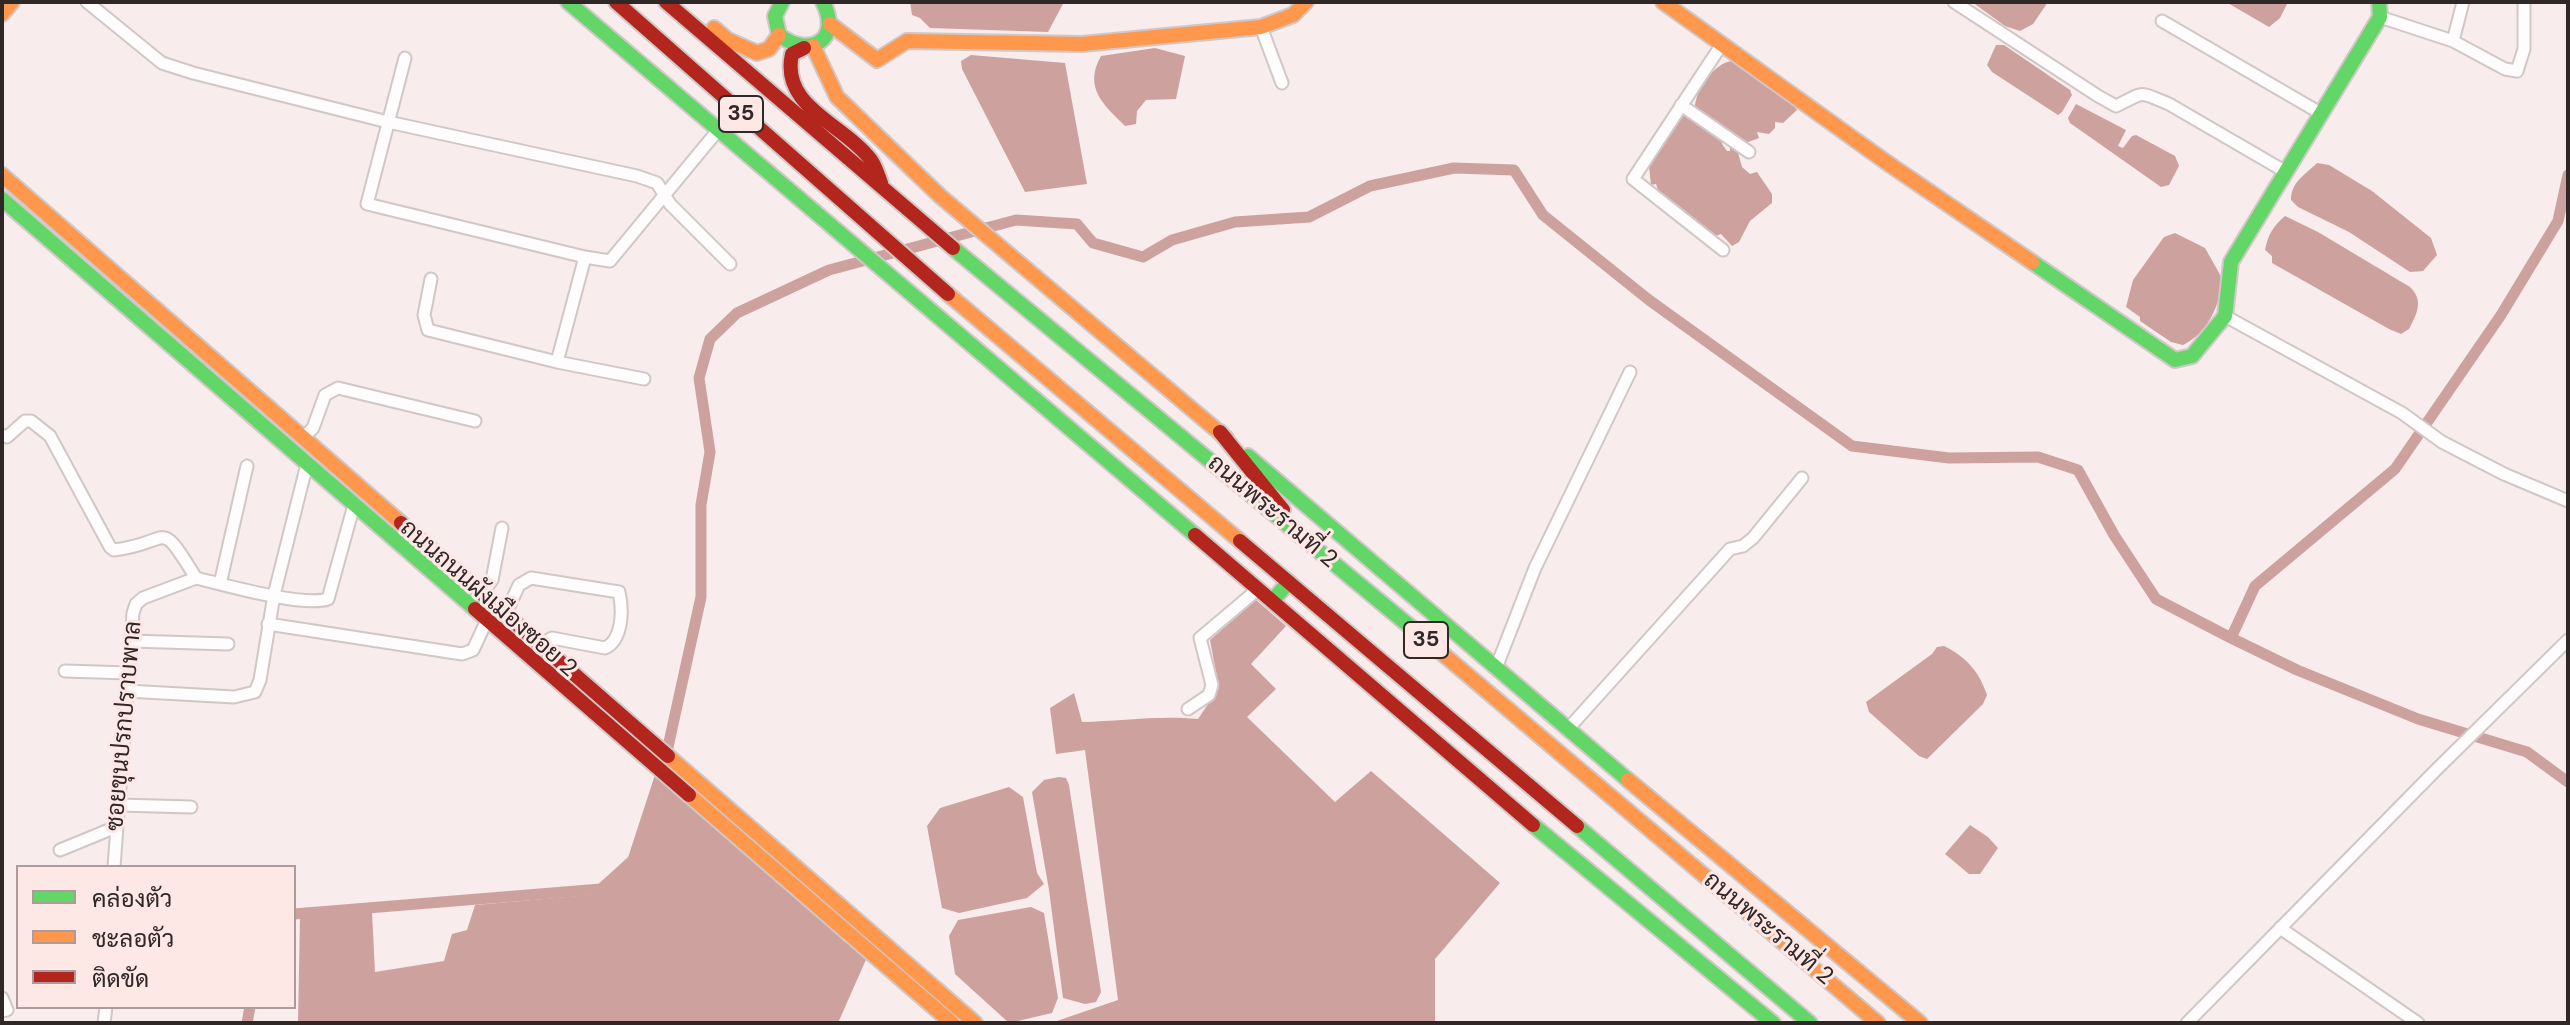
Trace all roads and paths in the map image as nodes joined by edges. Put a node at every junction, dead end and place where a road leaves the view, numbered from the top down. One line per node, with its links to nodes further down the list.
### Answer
1 (12, 2): 15 (main road)
2 (87, 2): 27 (street)
3 (568, 2): 28 (main road, 35)
4 (616, 2): 57 (main road, ถนนพระรามที่ 2 / 35)
5 (666, 2): 32 (main road, ถนนพระรามที่ 2 / 35)
6 (683, 2): 19 (main road)
7 (782, 2): 19 (main road)
8 (823, 2): 17 (main road)
9 (1306, 2): 18 (main road)
10 (1663, 2): 21 (main road)
11 (1954, 2): 30 (street)
12 (2463, 2): 20 (street)
13 (2524, 2): 20 (street)
14 (2380, 10): 20 (street); 26 (main road)
15 (2, 14)
16 (2162, 21): 26 (street)
17 (830, 24): 18 (main road); 22 (main road)
18 (1261, 27): 24 (street)
19 (779, 35): 22 (main road)
20 (2453, 41)
21 (1722, 44): 25 (street); 41 (main road)
22 (809, 47): 32 (main road); 46 (main road, ถนนพระรามที่ 2 / 35)
23 (405, 58): 27 (street)
24 (1282, 83)
25 (1681, 105): 29 (street); 37 (street)
26 (2322, 114): 30 (main road)
27 (388, 122): 33 (street); 38 (street)
28 (719, 129): 33 (street); 59 (main road, 35)
29 (1749, 152)
30 (2286, 172): 41 (main road)
31 (2, 175): 35 (main road, ถนนถนนผังเมืองซอย 2)
32 (884, 190): 55 (main road, ถนนพระรามที่ 2 / 35)
33 (666, 194): 38 (street); 39 (street)
34 (2, 199): 36 (main road, ถนนถนนผังเมืองซอย 2)
35 (30, 200): 36 (main road); 48 (main road, ถนนถนนผังเมืองซอย 2)
36 (19, 214): 49 (main road, ถนนถนนผังเมืองซอย 2)
37 (1723, 250)
38 (585, 257): 42 (street)
39 (730, 264)
40 (431, 279): 42 (street)
41 (2225, 316): 52 (street)
42 (557, 362): 44 (street)
43 (1630, 372): 70 (street)
44 (644, 379)
45 (475, 421): 48 (street)
46 (1220, 432): 55 (main road); 70 (main road, ถนนพระรามที่ 2 / 35)
47 (2, 435): 56 (street)
48 (303, 438): 60 (main road, ถนนถนนผังเมืองซอย 2)
49 (307, 464): 53 (main road, ถนนถนนผังเมืองซอย 2); 61 (street)
50 (247, 466): 58 (street)
51 (1802, 478): 75 (street)
52 (2568, 501)
53 (354, 505): 61 (street); 64 (main road, ถนนถนนผังเมืองซอย 2)
54 (502, 528): 60 (street)
55 (1317, 550): 88 (main road, ถนนพระรามที่ 2 / 35)
56 (196, 578): 58 (street); 67 (street, ซอยขุนปรกปราบพาล)
57 (1289, 582): 62 (main road); 87 (main road, ถนนพระรามที่ 2 / 35)
58 (220, 584): 61 (street)
59 (1257, 590): 62 (main road, 35); 74 (street)
60 (482, 594): 63 (main road, ถนนถนนผังเมืองซอย 2)
61 (274, 595): 65 (street)
62 (1272, 601): 86 (main road, 35)
63 (505, 615): 69 (main road, ถนนถนนผังเมืองซอย 2); 69 (street)
64 (487, 620): 65 (street); 84 (main road, ถนนถนนผังเมืองซอย 2)
65 (268, 624): 73 (street)
66 (2568, 640): 81 (street)
67 (131, 641): 68 (street); 72 (street, ซอยขุนปรกปราบพาล)
68 (228, 644)
69 (540, 645): 85 (main road, ถนนถนนผังเมืองซอย 2)
70 (1496, 668): 75 (main road, ถนนพระรามที่ 2 / 35)
71 (65, 671): 72 (street)
72 (129, 673): 73 (street, ซอยขุนปรกปราบพาล)
73 (127, 691): 76 (street, ซอยขุนปรกปราบพาล)
74 (1188, 709)
75 (1567, 730): 89 (main road, ถนนพระรามที่ 2 / 35)
76 (119, 805): 77 (street); 78 (street, ซอยขุนปรกปราบพาล)
77 (191, 807)
78 (116, 827): 79 (street); 80 (street, ซอยขุนปรกปราบพาล)
79 (60, 850)
80 (114, 865)
81 (2280, 928): 90 (street); 91 (street)
82 (2, 998): 83 (street)
83 (2, 1011)
84 (952, 1023)
85 (975, 1023)
86 (1773, 1023)
87 (1810, 1023)
88 (1878, 1023)
89 (1920, 1023)
90 (2187, 1023)
91 (2418, 1023)

